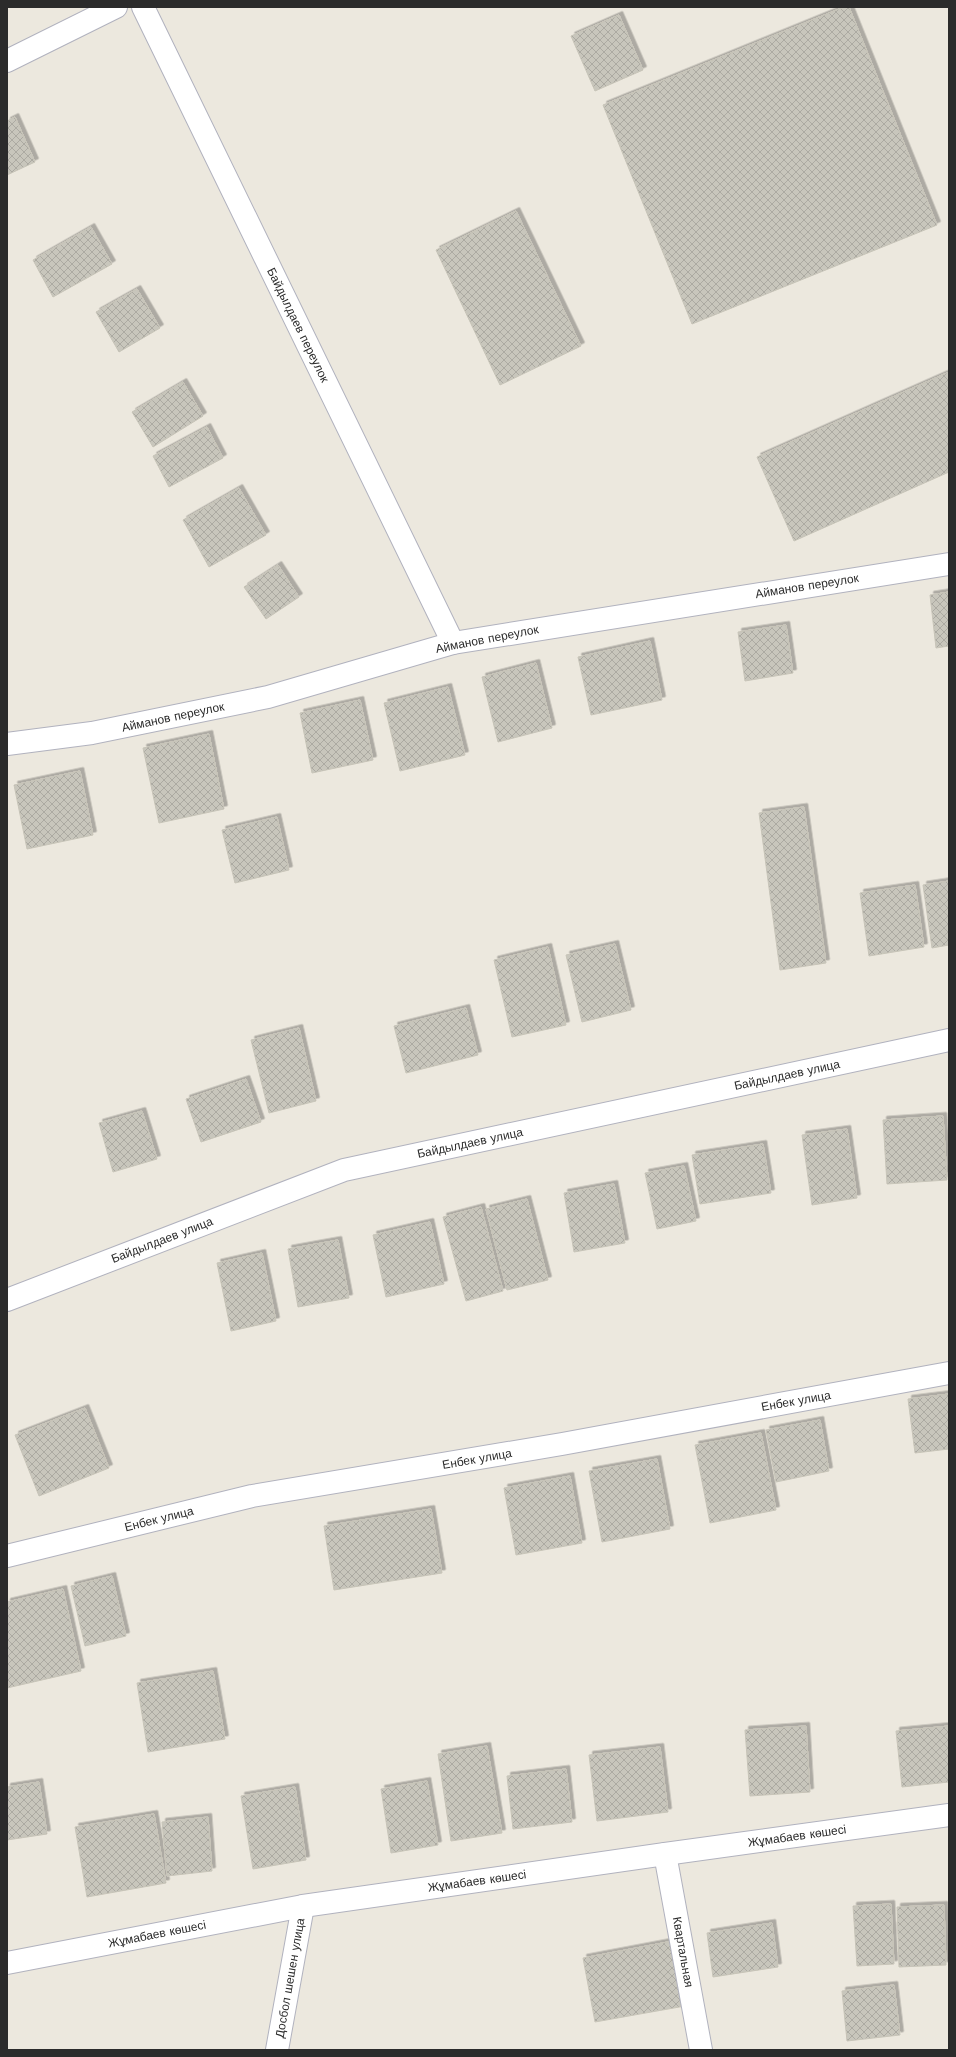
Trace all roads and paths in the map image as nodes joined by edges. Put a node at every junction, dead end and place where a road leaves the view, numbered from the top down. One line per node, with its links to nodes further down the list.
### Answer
1 (116, 7): 3 (street)
2 (143, 7): 5 (street, Байдылдаев переулок)
3 (7, 61)
4 (949, 564): 5 (street, Айманов переулок)
5 (453, 643): 6 (street, Айманов переулок)
6 (7, 744)
7 (949, 1040): 8 (street, Байдылдаев улица)
8 (7, 1300)
9 (949, 1373): 10 (street, Енбек улица)
10 (7, 1556)
11 (949, 1815): 12 (street, Жұмабаев көшесі)
12 (665, 1854): 13 (street, Жұмабаев көшесі); 16 (street, Квартальная)
13 (303, 1906): 14 (street, Жұмабаев көшесі); 15 (street, Досбол шешен улица)
14 (7, 1963)
15 (277, 2050)
16 (701, 2050)

